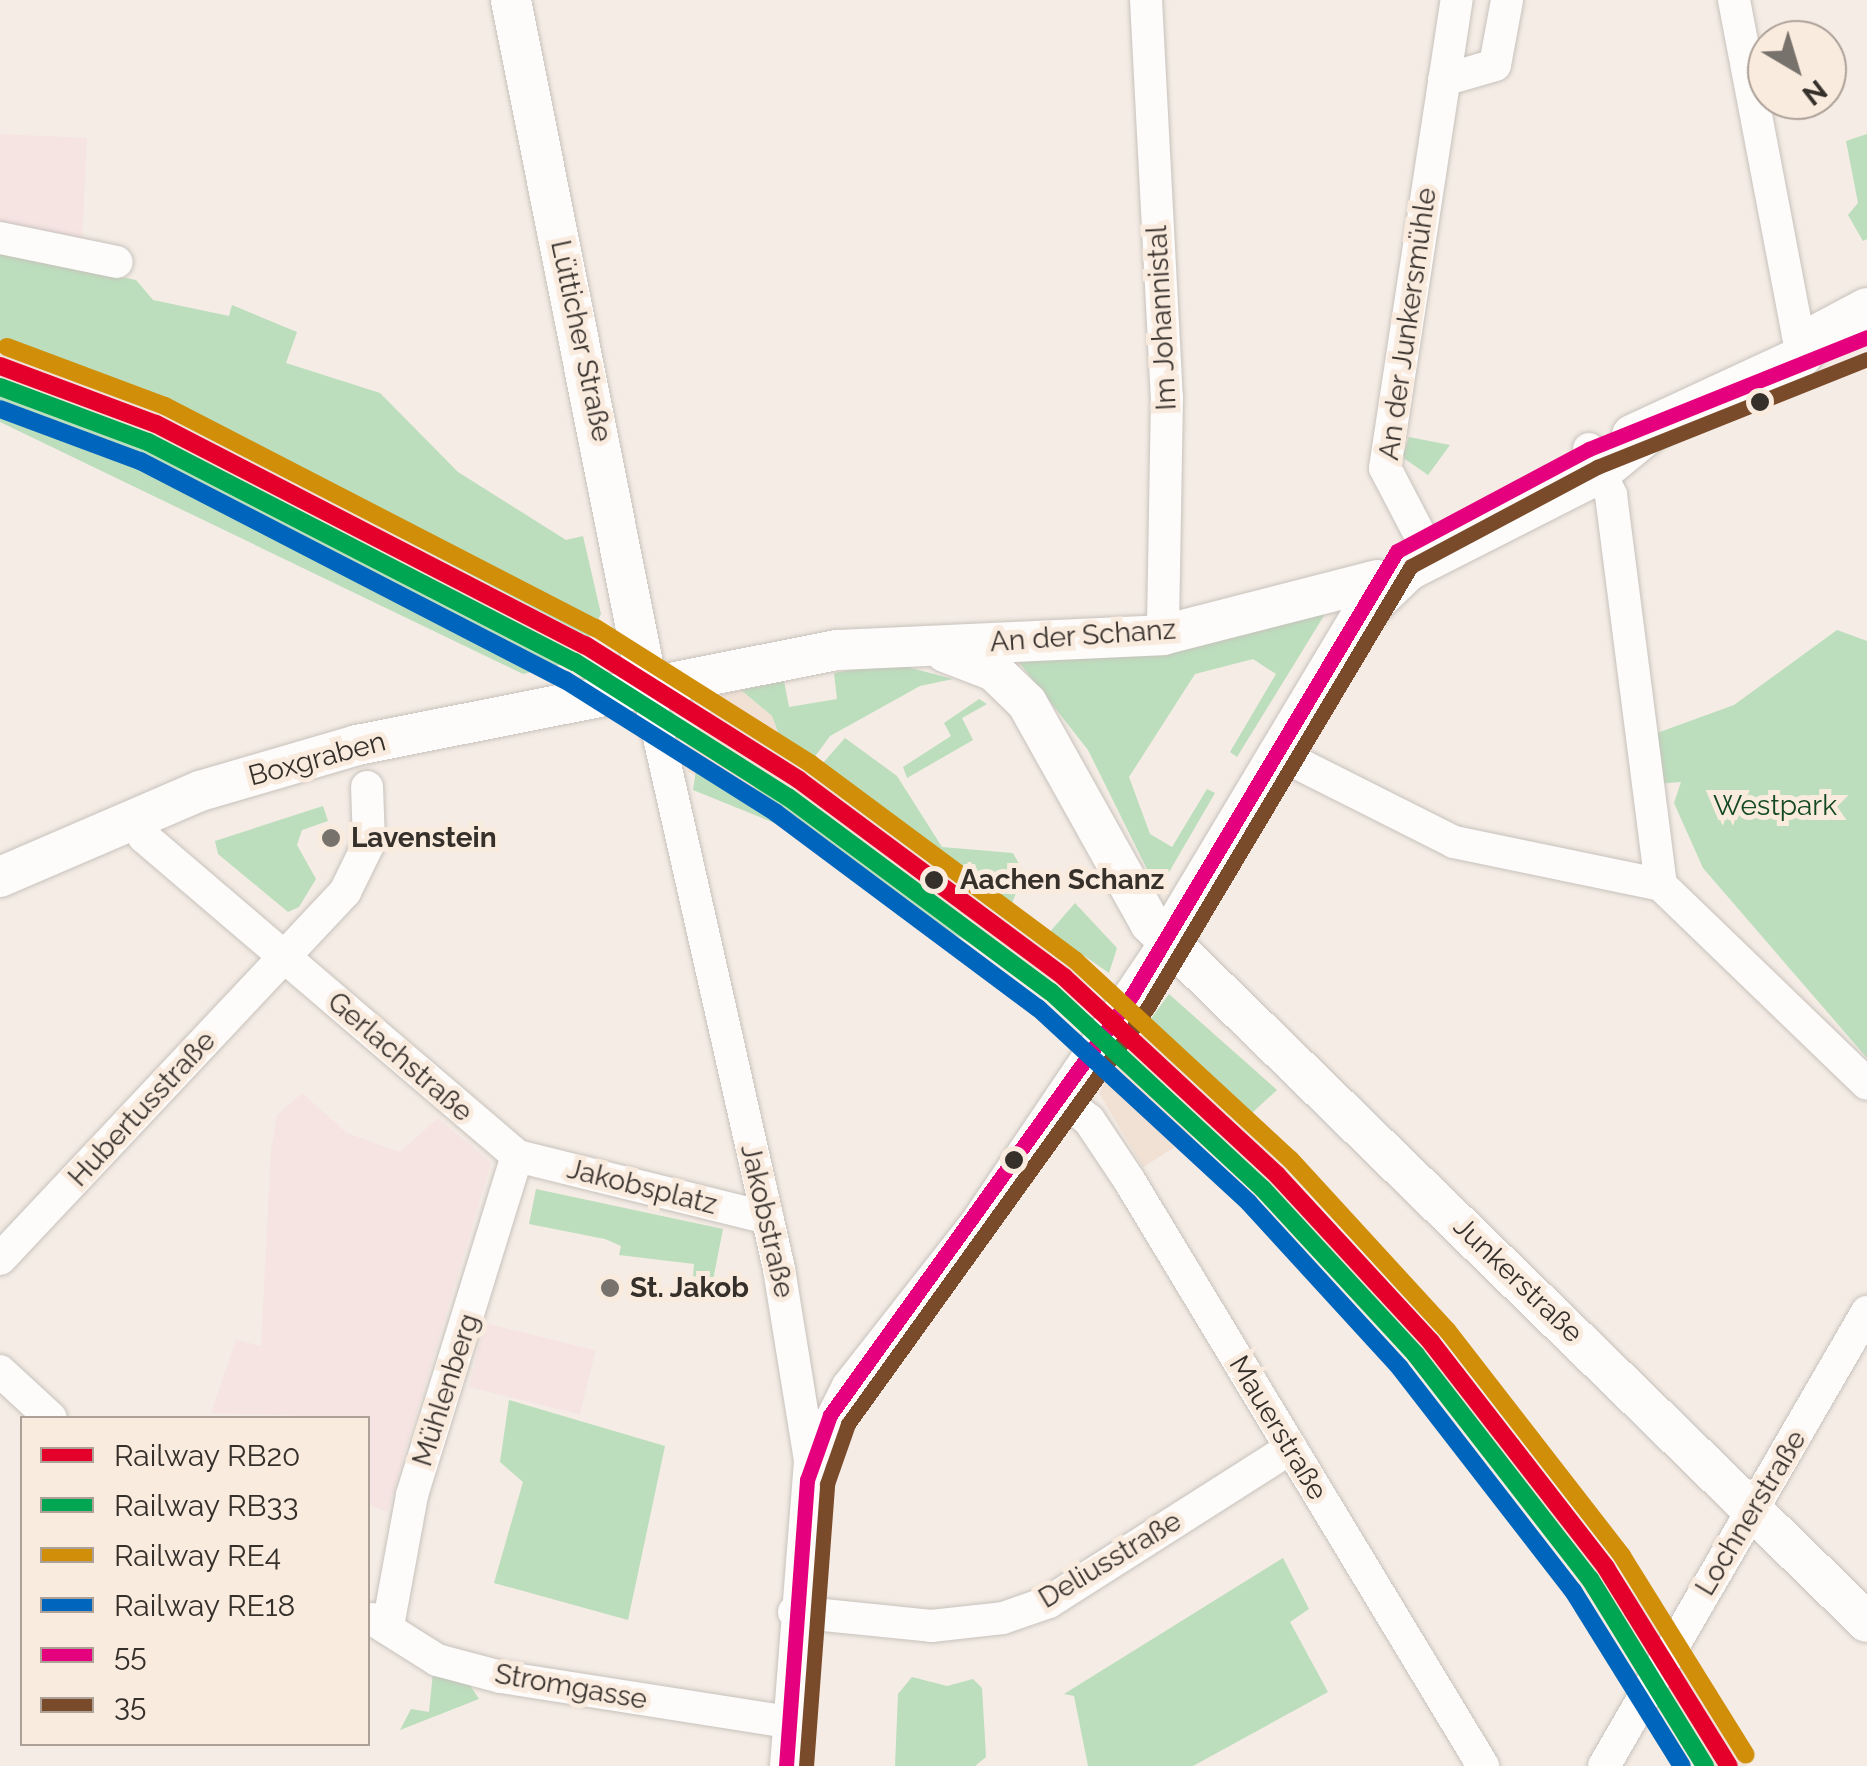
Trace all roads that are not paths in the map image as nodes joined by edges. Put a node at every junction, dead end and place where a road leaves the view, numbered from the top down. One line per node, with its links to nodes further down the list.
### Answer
1 (511, 0): 16 (main road, Lütticher Straße)
2 (1146, 0): 14 (street, Im Johannistal)
3 (1457, 0): 6 (street, An der Junkersmühle)
4 (1507, 0): 6 (street)
5 (1734, 0): 11 (street)
6 (1444, 80): 13 (street, An der Junkersmühle)
7 (0, 238): 8 (street)
8 (117, 262)
9 (1867, 308): 11 (main road)
10 (1867, 338): 11 (main road)
11 (1802, 356): 12 (main road, An der Schanz)
12 (1594, 461): 13 (main road, An der Schanz); 21 (street)
13 (1389, 573): 14 (main road, An der Schanz); 17 (main road)
14 (1164, 636): 15 (main road, An der Schanz)
15 (926, 648): 16 (main road, An der Schanz); 22 (main road, An der Schanz)
16 (647, 684): 19 (main road, Boxgraben); 27 (street, Jakobstraße)
17 (1276, 752): 21 (street); 22 (main road)
18 (367, 788): 23 (street, Hubertusstraße)
19 (134, 816): 20 (main road, Boxgraben); 23 (street, Gerlachstraße)
20 (0, 877)
21 (1661, 885): 24 (street)
22 (1167, 940): 25 (street); 34 (main road, Junkerstraße)
23 (284, 958): 26 (street, Gerlachstraße); 28 (street, Hubertusstraße)
24 (1867, 1084)
25 (1062, 1099): 32 (street, Mauerstraße); 33 (street)
26 (517, 1156): 27 (street, Jakobsplatz); 36 (street, Mühlenberg)
27 (767, 1218): 33 (street, Jakobstraße)
28 (3, 1250)
29 (1867, 1312): 34 (street, Lochnerstraße)
30 (0, 1371): 31 (street)
31 (49, 1416)
32 (1291, 1448): 35 (street, Deliusstraße); 40 (street, Mauerstraße)
33 (810, 1461): 35 (street, Jakobstraße)
34 (1752, 1509): 37 (main road, Junkerstraße); 41 (street, Lochnerstraße)
35 (794, 1612): 38 (street, Jakobstraße)
36 (378, 1622): 38 (street, Stromgasse)
37 (1867, 1622)
38 (787, 1722): 39 (street, Jakobstraße)
39 (786, 1766)
40 (1483, 1766)
41 (1604, 1766)

